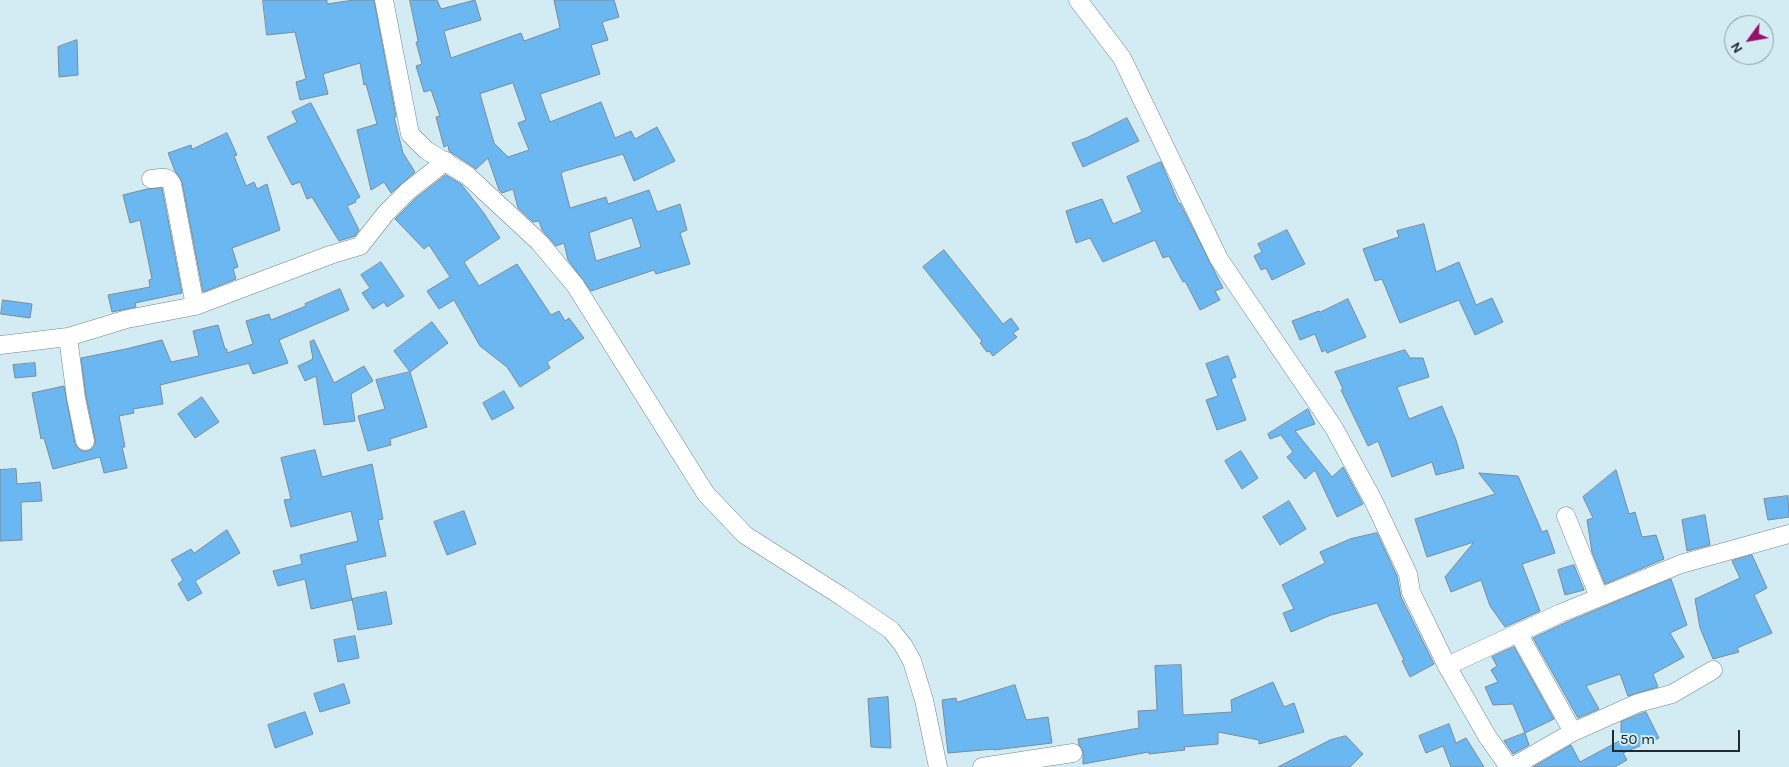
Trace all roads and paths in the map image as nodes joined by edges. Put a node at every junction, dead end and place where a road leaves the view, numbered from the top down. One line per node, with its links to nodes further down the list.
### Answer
1 (384, 0): 3 (street)
2 (1078, 0): 13 (street)
3 (446, 161): 5 (street); 17 (street)
4 (151, 179): 5 (street)
5 (195, 306): 6 (street)
6 (68, 337): 7 (street); 8 (street)
7 (0, 345)
8 (85, 441)
9 (1566, 516): 11 (street)
10 (1789, 534): 11 (street)
11 (1599, 597): 12 (street)
12 (1518, 633): 13 (street); 15 (street)
13 (1447, 666): 19 (street)
14 (1713, 670): 15 (street)
15 (1573, 732): 19 (street)
16 (1073, 753): 18 (street)
17 (938, 767)
18 (982, 767)
19 (1511, 767)

